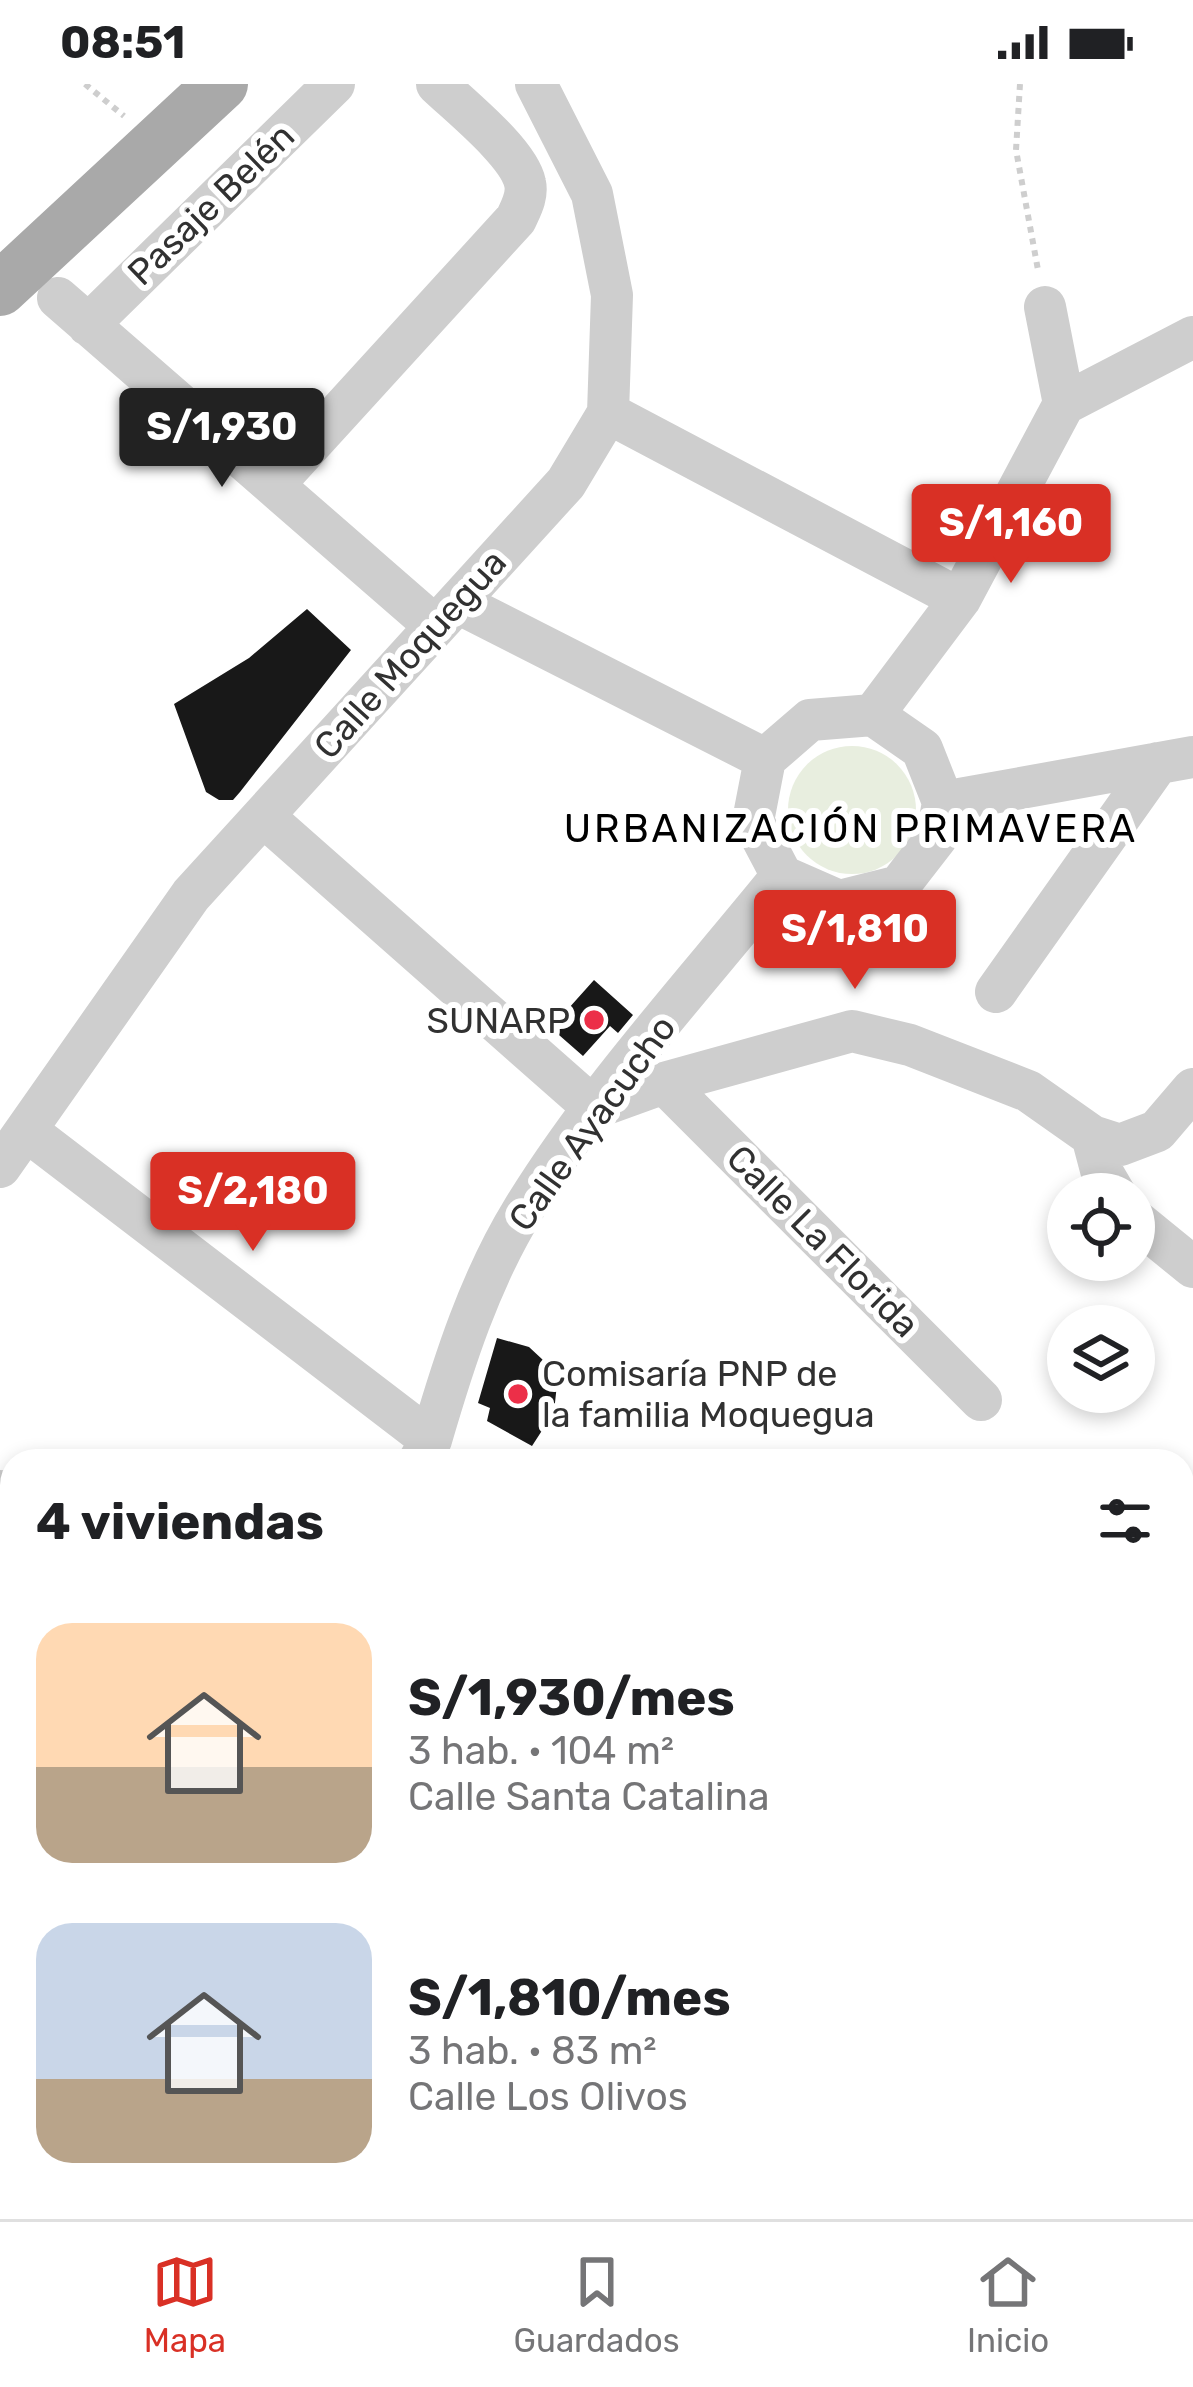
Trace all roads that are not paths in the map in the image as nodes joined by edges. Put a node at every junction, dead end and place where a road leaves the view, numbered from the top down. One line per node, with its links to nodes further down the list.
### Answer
1 (221, 84): 7 (main road)
2 (334, 84): 12 (street, Pasaje Belén)
3 (437, 84): 12 (street)
4 (536, 84): 11 (street, Calle Moquegua)
5 (147, 102): 6 (main road)
6 (0, 239)
7 (0, 289)
8 (1045, 307): 10 (street)
9 (1193, 337): 10 (street)
10 (1064, 404): 13 (street)
11 (608, 413): 13 (street); 14 (street, Calle Moquegua)
12 (275, 483): 14 (street)
13 (960, 599): 15 (street)
14 (447, 615): 16 (street); 19 (street, Calle Moquegua)
15 (873, 715): 16 (street); 18 (street)
16 (765, 760): 20 (street)
17 (1176, 760): 18 (street); 21 (street)
18 (943, 802): 20 (street)
19 (263, 816): 24 (street); 25 (street, Calle Moquegua)
20 (782, 876): 24 (street, Calle Ayacucho)
21 (996, 992)
22 (664, 1083): 24 (street); 26 (street); 31 (street, Calle La Florida)
23 (1193, 1089): 26 (street)
24 (594, 1108): 33 (street, Calle Ayacucho)
25 (27, 1131): 27 (street, Calle Moquegua); 32 (street)
26 (1092, 1136): 28 (street)
27 (0, 1167)
28 (1103, 1173)
29 (1155, 1240): 30 (street)
30 (1193, 1267)
31 (981, 1400)
32 (424, 1449)
33 (425, 1449)

